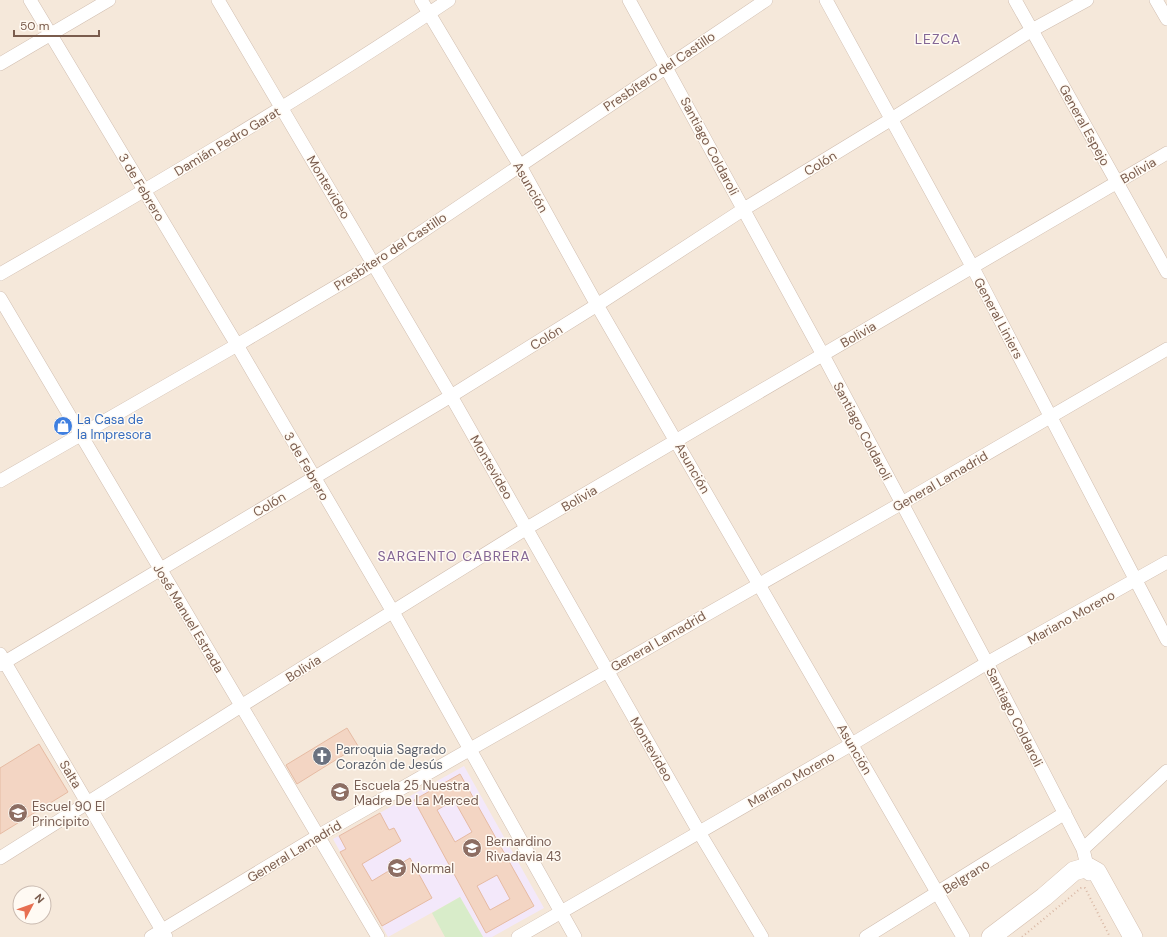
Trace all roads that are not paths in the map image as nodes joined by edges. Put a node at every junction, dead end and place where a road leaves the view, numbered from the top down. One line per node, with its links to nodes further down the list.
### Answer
1 (30, 0): 15 (street, 3 de Febrero)
2 (109, 0): 15 (street)
3 (218, 0): 18 (street, Montevideo)
4 (421, 0): 12 (street, Asunción)
5 (449, 0): 12 (street, Damián Pedro Garat)
6 (629, 0): 17 (street, Santiago Coldaroli)
7 (766, 0): 17 (street, Presbítero del Castillo)
8 (826, 0): 19 (street, General Liniers)
9 (1015, 0): 14 (street, General Espejo)
10 (1087, 0): 14 (street, Colón)
11 (1156, 0): 13 (street)
12 (429, 13): 18 (street, Damián Pedro Garat); 21 (street, Asunción)
13 (1167, 19)
14 (1032, 30): 19 (street, Colón); 22 (street, General Espejo)
15 (50, 34): 16 (street); 23 (street, 3 de Febrero)
16 (0, 64)
17 (667, 66): 21 (street, Presbítero del Castillo); 24 (street, Santiago Coldaroli)
18 (282, 109): 23 (street, Damián Pedro Garat); 25 (street, Montevideo)
19 (890, 120): 24 (street, Colón); 26 (street, General Liniers)
20 (1167, 153): 22 (street, Bolivia)
21 (520, 166): 25 (street, Presbítero del Castillo); 30 (street, Asunción)
22 (1117, 181): 26 (street, Bolivia); 27 (street, General Espejo)
23 (144, 191): 28 (street, Damián Pedro Garat); 31 (street, 3 de Febrero)
24 (744, 209): 30 (street, Colón); 33 (street, Santiago Coldaroli)
25 (374, 264): 31 (street, Presbítero del Castillo); 34 (street, Montevideo)
26 (973, 268): 33 (street, Bolivia); 35 (street, General Liniers)
27 (1167, 272)
28 (0, 274)
29 (0, 298): 36 (street, José Manuel Estrada)
30 (597, 305): 34 (street, Colón); 37 (street, Asunción)
31 (237, 345): 36 (street, Presbítero del Castillo); 38 (street, 3 de Febrero)
32 (1167, 348): 35 (street, General Lamadrid)
33 (823, 355): 37 (street, Bolivia); 40 (street, Santiago Coldaroli)
34 (451, 396): 38 (street, Colón); 41 (street, Montevideo)
35 (1051, 418): 40 (street, General Lamadrid); 44 (street, General Liniers)
36 (80, 434): 39 (street, Presbítero del Castillo); 43 (street, José Manuel Estrada)
37 (678, 441): 41 (street, Bolivia); 45 (street, Asunción)
38 (314, 478): 43 (street, Colón); 46 (street, 3 de Febrero)
39 (0, 480)
40 (902, 503): 45 (street, General Lamadrid); 49 (street, Santiago Coldaroli)
41 (527, 528): 46 (street, Bolivia); 50 (street, Montevideo)
42 (1167, 562): 44 (street, Mariano Moreno)
43 (160, 569): 48 (street, Colón); 51 (street, José Manuel Estrada)
44 (1135, 580): 47 (street, General Liniers); 49 (street, Mariano Moreno)
45 (760, 584): 50 (street, General Lamadrid); 52 (street, Asunción)
46 (393, 612): 51 (street, Bolivia); 53 (street, 3 de Febrero)
47 (1167, 640)
48 (2, 660): 55 (street, Salta)
49 (987, 663): 52 (street, Mariano Moreno); 56 (street, Santiago Coldaroli)
50 (607, 670): 53 (street, General Lamadrid); 57 (street, Montevideo)
51 (241, 706): 55 (street, Bolivia); 58 (street, José Manuel Estrada)
52 (852, 744): 57 (street, Mariano Moreno); 61 (street, Asunción)
53 (471, 749): 58 (street, General Lamadrid); 62 (street, 3 de Febrero)
54 (1167, 771): 60 (street)
55 (88, 804): 59 (street, Bolivia); 63 (street, Salta)
56 (1065, 813): 60 (street, Santiago Coldaroli); 61 (street, Belgrano)
57 (700, 832): 62 (street, Mariano Moreno); 67 (street, Montevideo)
58 (318, 836): 63 (street, General Lamadrid); 64 (street, José Manuel Estrada)
59 (0, 858)
60 (1087, 864): 70 (main road); 71 (main road); 72 (main road, Santiago Coldaroli); 73 (main road, Santiago Coldaroli)
61 (938, 893): 68 (street, Belgrano); 69 (street, Asunción)
62 (561, 913): 65 (street, Mariano Moreno); 66 (street, 3 de Febrero)
63 (160, 935)
64 (378, 937)
65 (518, 937)
66 (575, 937)
67 (762, 937)
68 (866, 937)
69 (963, 937)
70 (991, 937)
71 (1008, 937)
72 (1121, 937)
73 (1133, 937)

